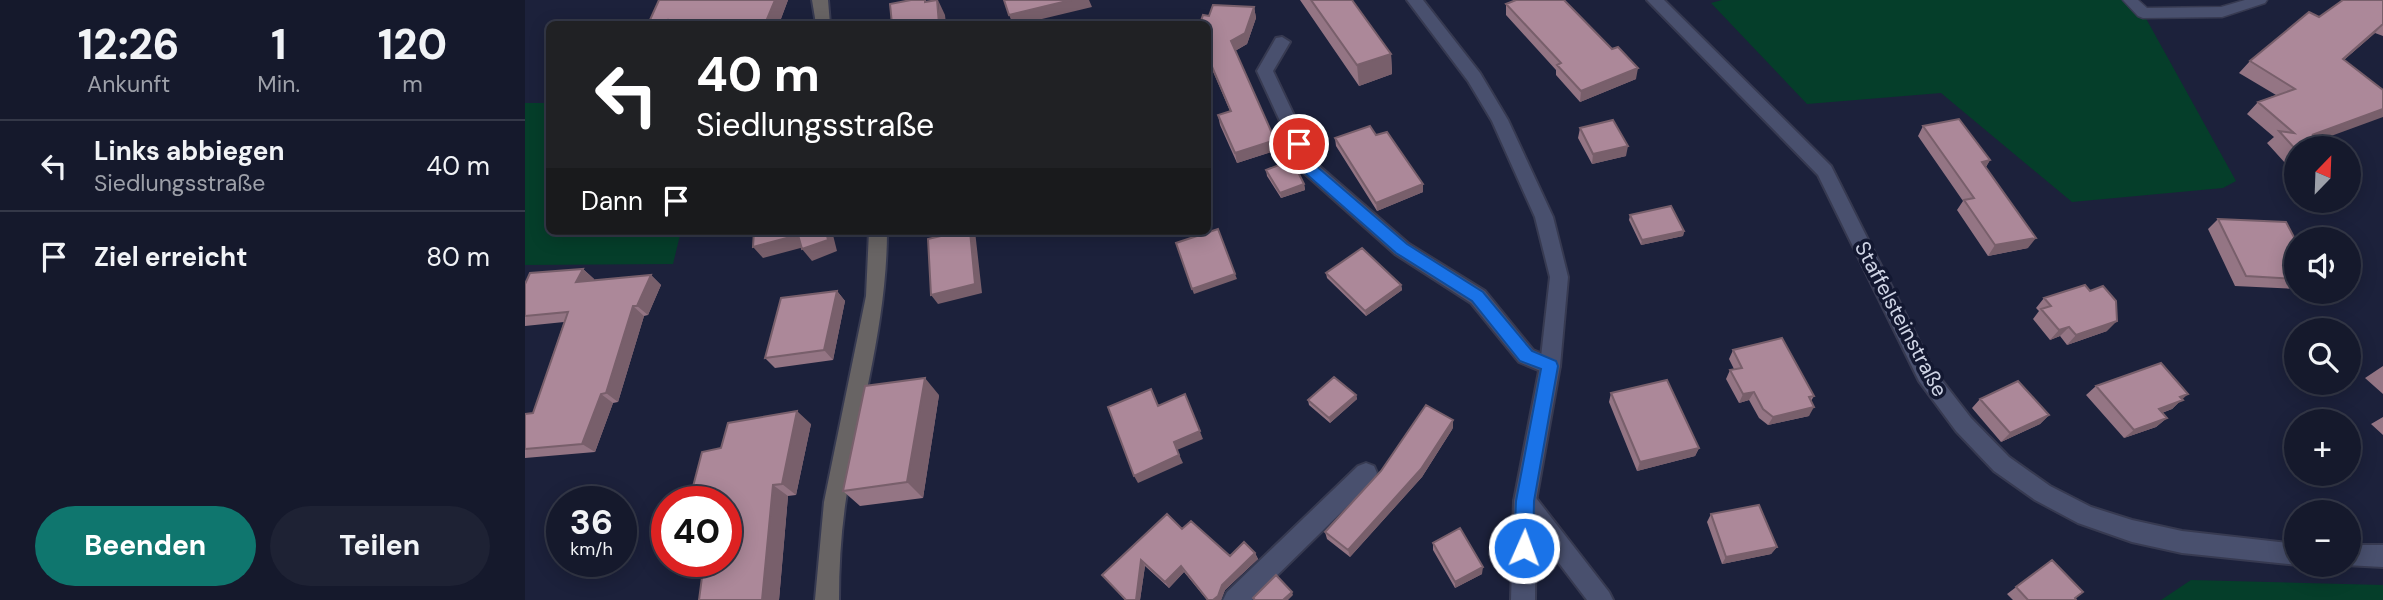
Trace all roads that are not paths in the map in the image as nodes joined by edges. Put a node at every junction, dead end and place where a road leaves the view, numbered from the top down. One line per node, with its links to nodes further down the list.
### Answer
1 (820, 0): 6 (main road)
2 (1415, 0): 9 (street)
3 (1655, 0): 12 (street, Staffelsteinstraße)
4 (2130, 0): 5 (lane)
5 (2260, 0)
6 (823, 21)
7 (1282, 43): 9 (street)
8 (879, 235): 15 (main road)
9 (1550, 366): 11 (street)
10 (1366, 473): 16 (street)
11 (1525, 501): 17 (street); 18 (street)
12 (2284, 554)
13 (2361, 556): 14 (street)
14 (2383, 556)
15 (827, 600)
16 (1235, 600)
17 (1523, 600)
18 (1601, 600)

